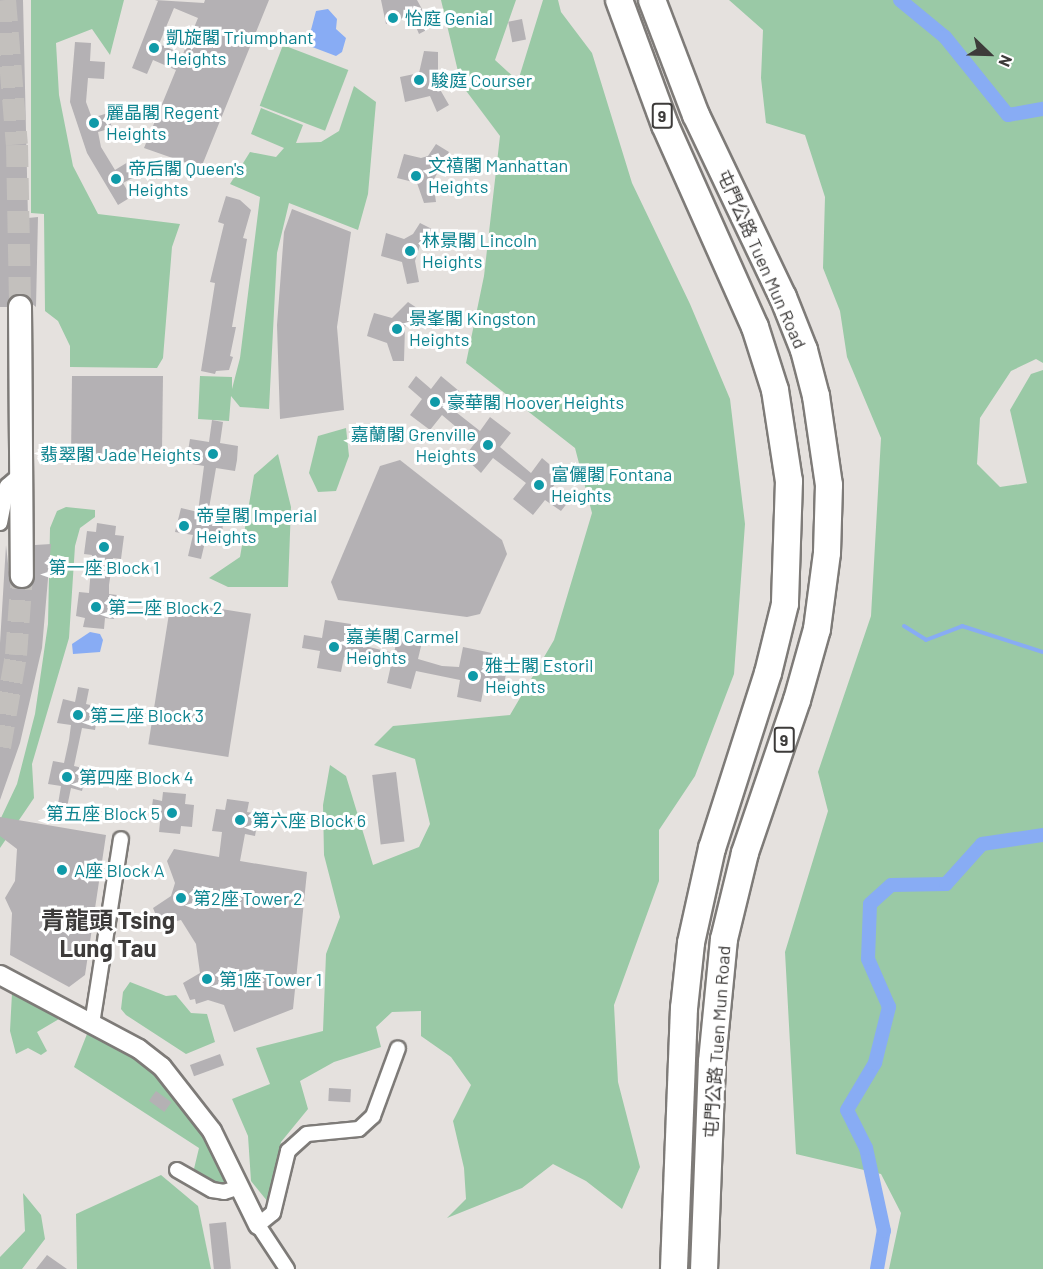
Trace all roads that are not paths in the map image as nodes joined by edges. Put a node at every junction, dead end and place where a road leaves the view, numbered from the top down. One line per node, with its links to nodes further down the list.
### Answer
1 (618, 0): 15 (highway, 屯門公路 Tuen Mun Road / 9)
2 (652, 0): 16 (highway, 屯門公路 Tuen Mun Road / 9)
3 (20, 307): 4 (main road)
4 (21, 474): 5 (street); 6 (main road)
5 (0, 523)
6 (22, 576)
7 (121, 839): 9 (street)
8 (0, 975): 9 (street)
9 (92, 1024): 12 (street)
10 (398, 1048): 13 (street)
11 (177, 1170): 12 (street)
12 (239, 1187): 13 (street)
13 (258, 1225): 14 (street)
14 (286, 1269)
15 (674, 1269)
16 (704, 1269)

